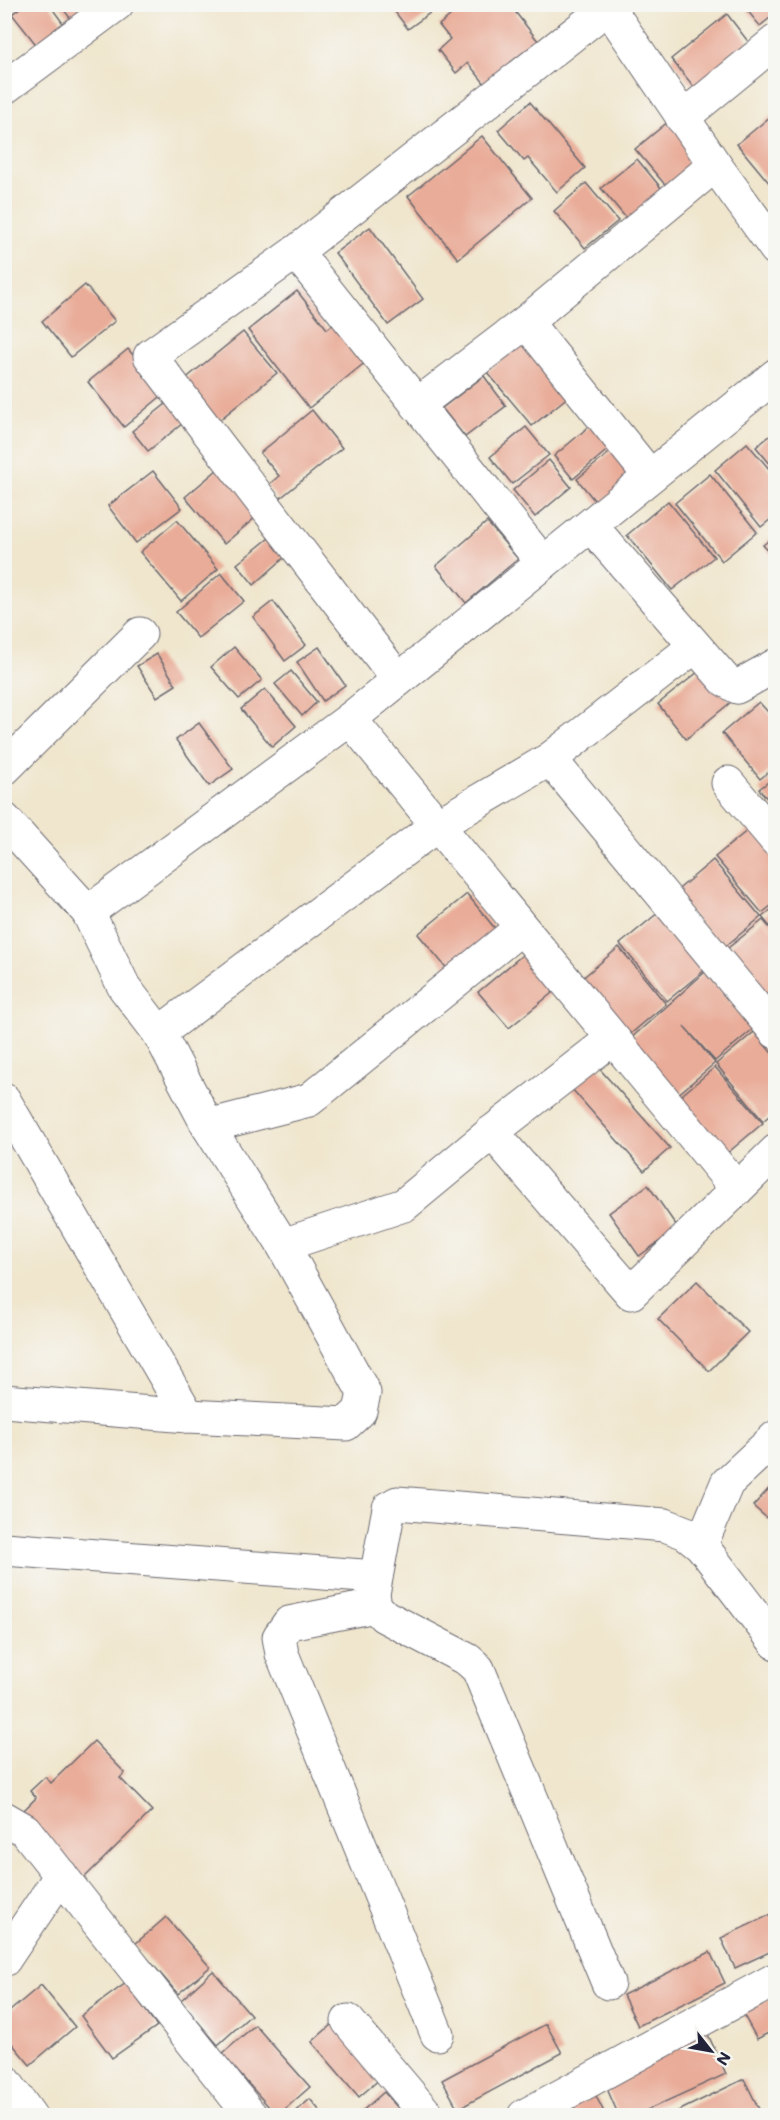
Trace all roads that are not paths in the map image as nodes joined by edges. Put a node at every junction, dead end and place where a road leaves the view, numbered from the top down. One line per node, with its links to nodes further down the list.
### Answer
1 (117, 4): 4 (street)
2 (610, 6): 5 (street); 8 (street)
3 (776, 41): 5 (street)
4 (4, 88)
5 (682, 118): 6 (street)
6 (715, 165): 7 (street); 9 (street)
7 (776, 249)
8 (296, 252): 11 (street); 18 (street)
9 (526, 322): 11 (street); 12 (street)
10 (776, 375): 12 (street)
11 (417, 405): 14 (street)
12 (649, 475): 13 (street)
13 (591, 526): 14 (street); 16 (street)
14 (543, 563): 18 (street)
15 (140, 634): 21 (street)
16 (694, 647): 17 (street); 20 (street)
17 (776, 664)
18 (397, 678): 19 (street)
19 (350, 719): 24 (street); 26 (street)
20 (550, 759): 24 (street); 28 (street)
21 (4, 769)
22 (728, 783): 25 (street)
23 (4, 819): 26 (street)
24 (436, 826): 27 (street); 29 (street)
25 (776, 840)
26 (87, 912): 29 (street)
27 (521, 928): 30 (street); 32 (street)
28 (776, 1032)
29 (159, 1033): 32 (street)
30 (612, 1039): 33 (street); 35 (street)
31 (4, 1100): 38 (street)
32 (208, 1126): 36 (street)
33 (492, 1132): 35 (street); 36 (street)
34 (776, 1151): 35 (street)
35 (737, 1189)
36 (284, 1245): 38 (street)
37 (4, 1401): 38 (street)
38 (188, 1416)
39 (776, 1437): 40 (street)
40 (700, 1545): 42 (street); 43 (street)
41 (4, 1549): 42 (street)
42 (376, 1591): 48 (street); 50 (street)
43 (776, 1643)
44 (4, 1818): 45 (street)
45 (61, 1875): 46 (street); 53 (street)
46 (4, 1960)
47 (776, 1979): 55 (street)
48 (608, 1983)
49 (348, 2021): 54 (street)
50 (437, 2034)
51 (4, 2080): 52 (street)
52 (30, 2115)
53 (251, 2115)
54 (428, 2115)
55 (524, 2115)

